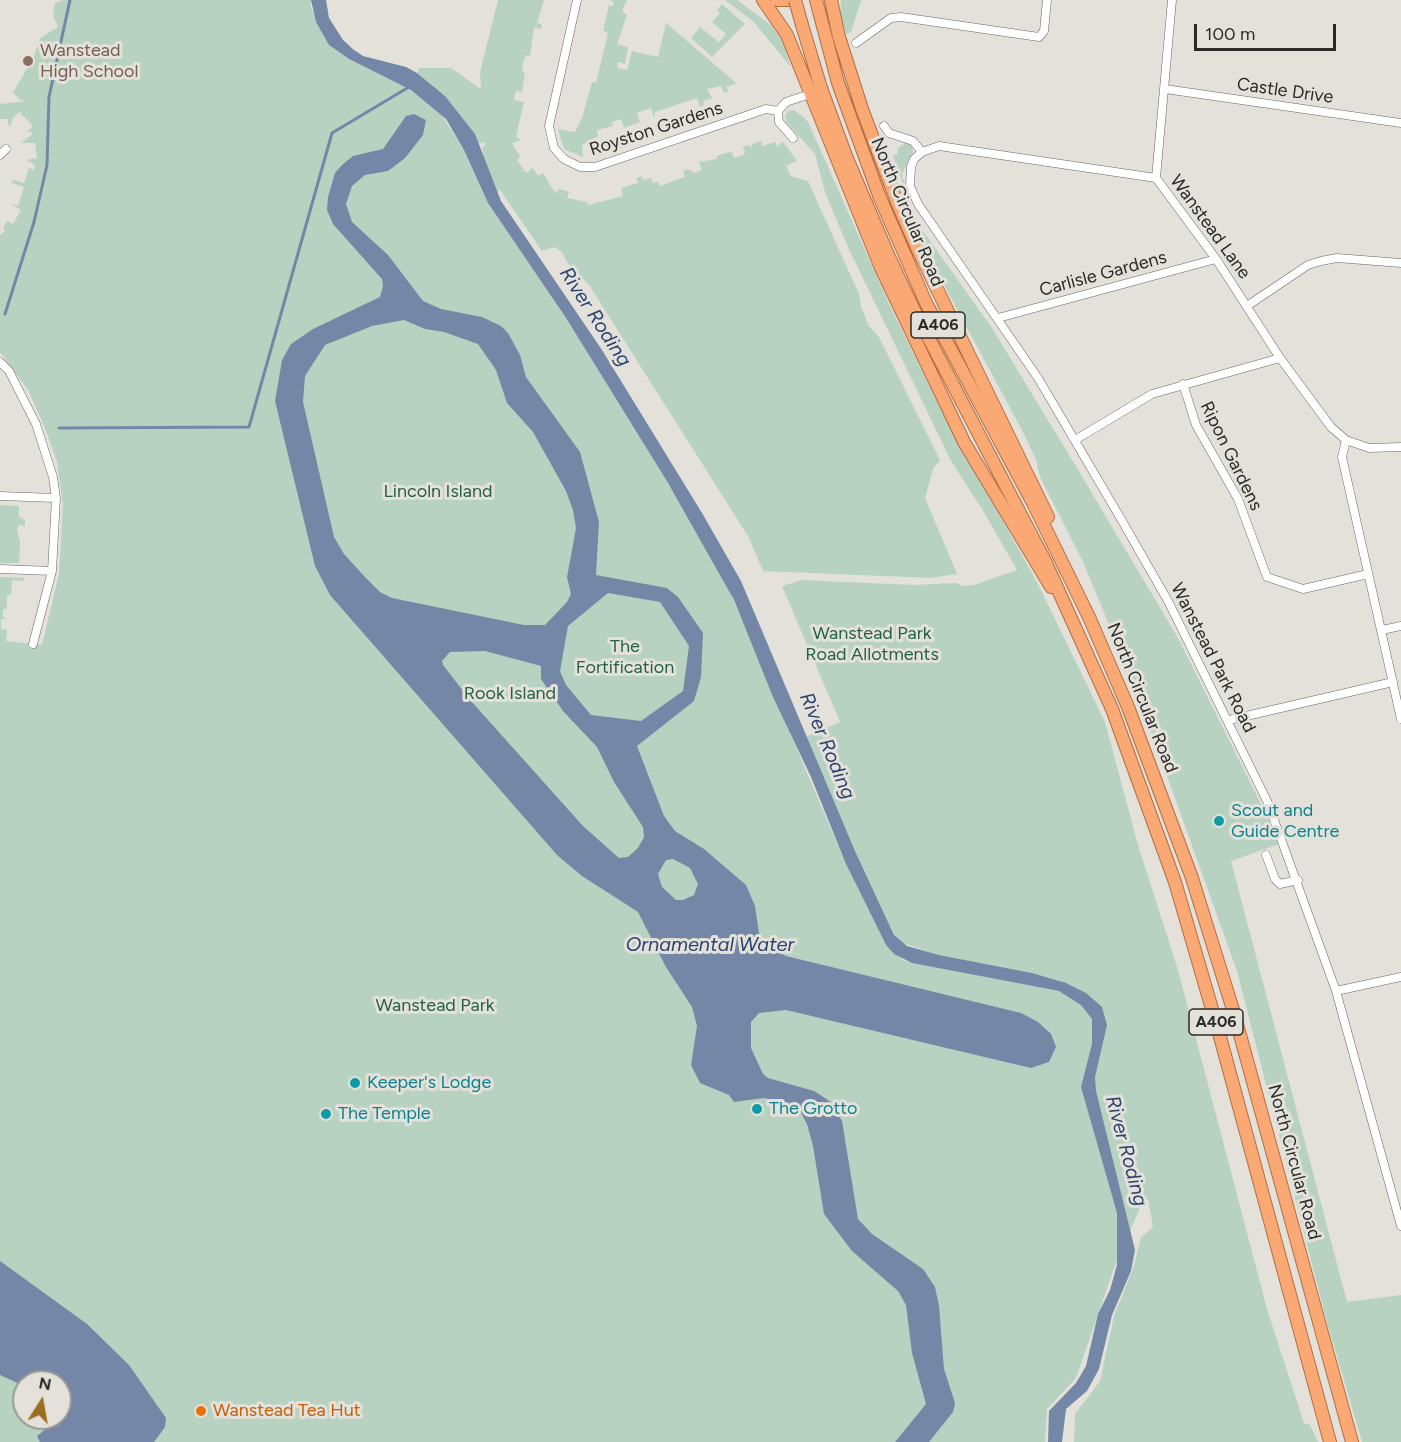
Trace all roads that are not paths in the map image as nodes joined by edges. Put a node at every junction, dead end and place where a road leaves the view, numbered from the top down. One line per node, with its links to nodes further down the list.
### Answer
1 (577, 0): 12 (street, Royston Gardens)
2 (763, 0): 11 (highway, A406)
3 (777, 0): 4 (highway)
4 (795, 0): 33 (highway, North Circular Road / A406, bridge)
5 (816, 0): 34 (highway, North Circular Road / A406)
6 (831, 0): 34 (highway, A406)
7 (1047, 0): 9 (street)
8 (1173, 0): 10 (street)
9 (856, 43)
10 (1165, 89): 13 (street, Castle Drive); 17 (street)
11 (810, 94): 12 (street); 33 (highway, A406)
12 (778, 111): 15 (street)
13 (1401, 123)
14 (884, 126): 16 (street)
15 (793, 138)
16 (922, 152): 17 (street, Wanstead Lane); 21 (street, Wanstead Park Road)
17 (1156, 178): 18 (street, Wanstead Lane)
18 (1216, 259): 20 (street, Wanstead Lane); 21 (street, Carlisle Gardens)
19 (1401, 263): 20 (street)
20 (1247, 306): 22 (street, Wanstead Lane)
21 (998, 318): 25 (street, Wanstead Park Road)
22 (1280, 358): 24 (street); 26 (street, Wanstead Lane)
23 (0, 362): 29 (street)
24 (1183, 384): 25 (street); 32 (street, Ripon Gardens)
25 (1075, 440): 40 (street, Wanstead Park Road)
26 (1346, 440): 27 (street, Wanstead Lane); 32 (street)
27 (1401, 447)
28 (0, 496): 29 (street)
29 (56, 498): 31 (street)
30 (0, 569): 31 (street)
31 (52, 571): 37 (street)
32 (1368, 574): 36 (street)
33 (1069, 613): 46 (highway, North Circular Road / A406)
34 (1089, 616): 47 (highway, North Circular Road / A406)
35 (1401, 626): 36 (street)
36 (1382, 630): 38 (street)
37 (33, 644)
38 (1393, 682): 39 (street); 40 (street)
39 (1401, 719)
40 (1228, 720): 42 (street, Wanstead Park Road)
41 (1266, 855): 42 (street)
42 (1298, 880): 44 (street, Wanstead Park Road)
43 (1401, 977): 44 (street)
44 (1336, 990): 45 (street, Wanstead Park Road)
45 (1401, 1226)
46 (1330, 1442)
47 (1353, 1442)

